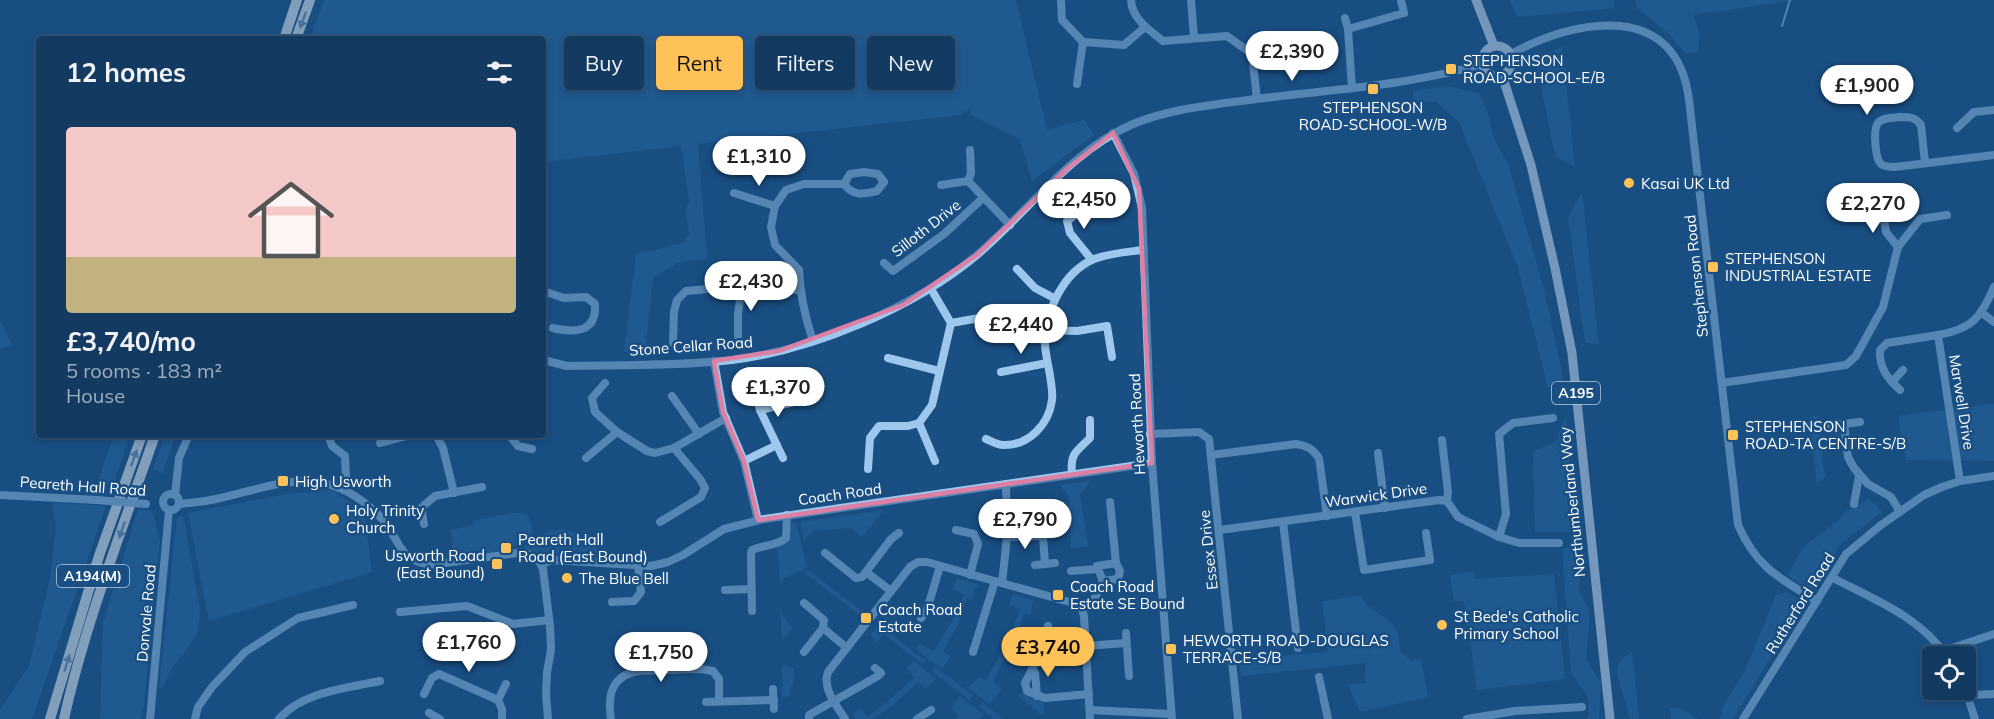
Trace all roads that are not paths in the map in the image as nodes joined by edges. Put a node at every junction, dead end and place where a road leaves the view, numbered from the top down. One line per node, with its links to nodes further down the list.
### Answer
1 (297, 0): 11 (highway)
2 (310, 0): 12 (highway, one-way to 12)
3 (1061, 0): 15 (street)
4 (1131, 0): 9 (street)
5 (1191, 0): 13 (street)
6 (1476, 0): 16 (main road)
7 (1401, 1): 10 (street)
8 (1345, 18): 10 (street)
9 (1144, 27): 13 (street); 15 (street)
10 (1348, 29): 22 (street)
11 (285, 36)
12 (297, 36)
13 (1194, 38): 17 (street)
14 (1295, 39): 17 (street)
15 (1083, 42): 21 (street)
16 (1494, 46): 18 (main road); 19 (main road)
17 (1252, 54): 23 (street)
18 (1511, 54): 20 (main road); 72 (street, Stephenson Road)
19 (1482, 64): 20 (main road); 22 (street, Stone Cellar Road)
20 (1502, 75): 216 (main road, Northumberland Way / A195)
21 (1077, 84)
22 (1352, 88): 23 (street, Stone Cellar Road)
23 (1257, 99): 26 (street, Stone Cellar Road)
24 (1994, 110): 25 (street)
25 (1957, 128)
26 (1113, 133): 39 (street, Stone Cellar Road); 41 (street, Heworth Road)
27 (970, 150): 30 (street, Silloth Drive)
28 (1994, 155): 29 (street)
29 (1925, 163): 29 (street)
30 (968, 181): 32 (street, Silloth Drive); 34 (street, Silloth Drive)
31 (844, 184): 31 (street); 36 (street)
32 (941, 184)
33 (734, 193): 36 (street)
34 (983, 198): 39 (street, Silloth Drive); 43 (street, Silloth Drive)
35 (1092, 202): 42 (street)
36 (775, 206): 48 (street)
37 (1882, 207): 40 (street)
38 (1947, 215): 40 (street)
39 (1010, 225): 47 (street, Stone Cellar Road)
40 (1898, 247): 72 (street)
41 (1143, 250): 42 (street); 86 (street, Heworth Road)
42 (1092, 260): 50 (street)
43 (884, 263)
44 (1017, 269): 50 (street)
45 (742, 286): 48 (street); 58 (street); 60 (street)
46 (1994, 287): 51 (street, Marwell Drive)
47 (931, 289): 54 (street); 59 (street, Stone Cellar Road)
48 (800, 290): 59 (street)
49 (546, 292): 55 (street)
50 (1054, 297): 56 (street)
51 (1982, 313): 53 (street); 57 (street, Marwell Drive)
52 (991, 316): 54 (street)
53 (1994, 322)
54 (951, 323): 67 (street)
55 (553, 328)
56 (1046, 330): 61 (street); 65 (street)
57 (1938, 335): 70 (street); 111 (street, Marwell Drive)
58 (738, 336)
59 (813, 341): 64 (street, Stone Cellar Road)
60 (673, 343)
61 (1112, 357)
62 (888, 358): 67 (street)
63 (546, 361): 64 (street, Stone Cellar Road)
64 (714, 361): 77 (street)
65 (1047, 363): 68 (street); 94 (street)
66 (1903, 370): 70 (street)
67 (939, 372): 81 (street)
68 (1001, 372)
69 (815, 380): 76 (street)
70 (1892, 382): 74 (street)
71 (605, 383): 84 (street)
72 (1722, 383): 159 (street, Stephenson Road)
73 (753, 386): 76 (street)
74 (1900, 390)
75 (672, 396): 85 (street)
76 (760, 410): 97 (street)
77 (726, 418): 85 (street); 104 (street)
78 (1553, 418): 139 (street)
79 (1090, 420): 108 (street)
80 (1860, 422): 82 (street)
81 (919, 423): 105 (street); 107 (street)
82 (1844, 424): 83 (street); 109 (street)
83 (1825, 426)
84 (617, 432): 98 (street); 102 (street)
85 (699, 434): 98 (street)
86 (1150, 434): 101 (street, Essex Drive); 106 (street, Heworth Road)
87 (141, 438): 202 (highway, A194(M), one-way to 87)
88 (154, 438): 203 (highway, A194(M), one-way to 203)
89 (188, 438): 117 (street)
90 (329, 438): 114 (street)
91 (399, 438): 96 (street)
92 (438, 438): 115 (street)
93 (511, 438): 99 (street)
94 (986, 440)
95 (1442, 440): 118 (street)
96 (380, 443)
97 (777, 446): 103 (street); 104 (street)
98 (674, 448): 130 (street)
99 (532, 449)
100 (1378, 453): 123 (street)
101 (1211, 455): 128 (street); 134 (street, Essex Drive)
102 (586, 458)
103 (783, 458)
104 (744, 461): 129 (street)
105 (935, 461)
106 (1152, 463): 108 (street, Coach Road); 201 (street, Heworth Road)
107 (868, 469)
108 (1072, 474): 112 (street, Coach Road)
109 (1859, 476): 121 (street); 126 (street)
110 (1994, 476): 111 (street, Rutherford Road)
111 (1960, 481): 126 (street, Rutherford Road)
112 (1006, 483): 127 (street, Coach Road); 138 (street)
113 (482, 487): 115 (street)
114 (339, 488): 120 (street); 145 (street)
115 (454, 493): 132 (street)
116 (0, 495): 122 (street, Peareth Hall Road, bridge)
117 (175, 495): 120 (street); 122 (street)
118 (1447, 501): 123 (street, Warwick Drive); 139 (street, Warwick Drive)
119 (1110, 502): 144 (street)
120 (179, 504): 122 (street)
121 (1854, 504)
122 (166, 507): 204 (street, Donvale Road)
123 (1385, 508): 125 (street, Warwick Drive)
124 (1041, 511): 137 (street)
125 (1355, 512): 128 (street, Warwick Drive); 136 (street)
126 (1900, 512): 153 (street, Rutherford Road)
127 (787, 515): 129 (street, Coach Road); 156 (street)
128 (1327, 516): 131 (street, Warwick Drive)
129 (758, 520): 146 (street, Coach Road)
130 (660, 522)
131 (1283, 522): 134 (street, Warwick Drive); 177 (street)
132 (424, 524)
133 (956, 530): 152 (street)
134 (1220, 530): 213 (street, Essex Drive)
135 (899, 533): 151 (street)
136 (1426, 533)
137 (1043, 536): 138 (street); 143 (street)
138 (1007, 537): 155 (street)
139 (1499, 537): 140 (street, Warwick Drive)
140 (1559, 543)
141 (825, 553): 151 (street)
142 (1055, 562): 143 (street)
143 (1045, 563): 147 (street)
144 (1116, 563): 149 (street); 154 (street)
145 (542, 564): 146 (street, Coach Road); 167 (street)
146 (638, 565): 160 (street)
147 (1035, 565)
148 (940, 566): 152 (street); 158 (street); 166 (street)
149 (1098, 569): 150 (street); 154 (street)
150 (1071, 571)
151 (866, 572): 158 (street)
152 (970, 575): 155 (street)
153 (1833, 578): 159 (street, Rutherford Road); 174 (street)
154 (1103, 581): 163 (street)
155 (998, 582): 163 (street); 179 (street)
156 (751, 589): 157 (street); 164 (street)
157 (725, 590)
158 (891, 591): 176 (street)
159 (1817, 601): 217 (street, Rutherford Road)
160 (612, 602)
161 (804, 603): 169 (street)
162 (353, 605): 205 (street)
163 (1082, 609): 173 (street)
164 (752, 611)
165 (400, 612): 167 (street)
166 (921, 618)
167 (549, 620): 209 (street)
168 (1048, 626): 188 (street)
169 (823, 628): 176 (street); 178 (street)
170 (1126, 633): 172 (street)
171 (1994, 634): 175 (street)
172 (1126, 643): 173 (street); 181 (street)
173 (1085, 646): 188 (street)
174 (1938, 646)
175 (1965, 646)
176 (847, 648): 194 (street)
177 (1298, 648)
178 (804, 652)
179 (972, 654)
180 (875, 668): 194 (street)
181 (1131, 671)
182 (1319, 677): 214 (street)
183 (380, 681): 206 (street)
184 (506, 684): 190 (street)
185 (773, 689): 192 (street)
186 (1976, 693): 189 (street)
187 (424, 694): 190 (street)
188 (1089, 694): 199 (street)
189 (1994, 694)
190 (498, 700): 208 (street)
191 (1969, 700): 218 (street)
192 (719, 701): 193 (street); 210 (street)
193 (706, 702)
194 (835, 702): 200 (street); 211 (street)
195 (804, 707): 200 (street)
196 (1582, 707): 215 (street)
197 (932, 708): 212 (street)
198 (429, 713): 207 (street)
199 (1090, 715): 201 (street)
200 (809, 717)
201 (1171, 717)
202 (50, 719)
203 (64, 719)
204 (150, 719)
205 (195, 719)
206 (279, 719)
207 (440, 719)
208 (502, 719)
209 (548, 719)
210 (611, 719)
211 (845, 719)
212 (918, 719)
213 (1238, 719)
214 (1328, 719)
215 (1467, 719)
216 (1610, 719)
217 (1743, 719)
218 (1975, 719)

